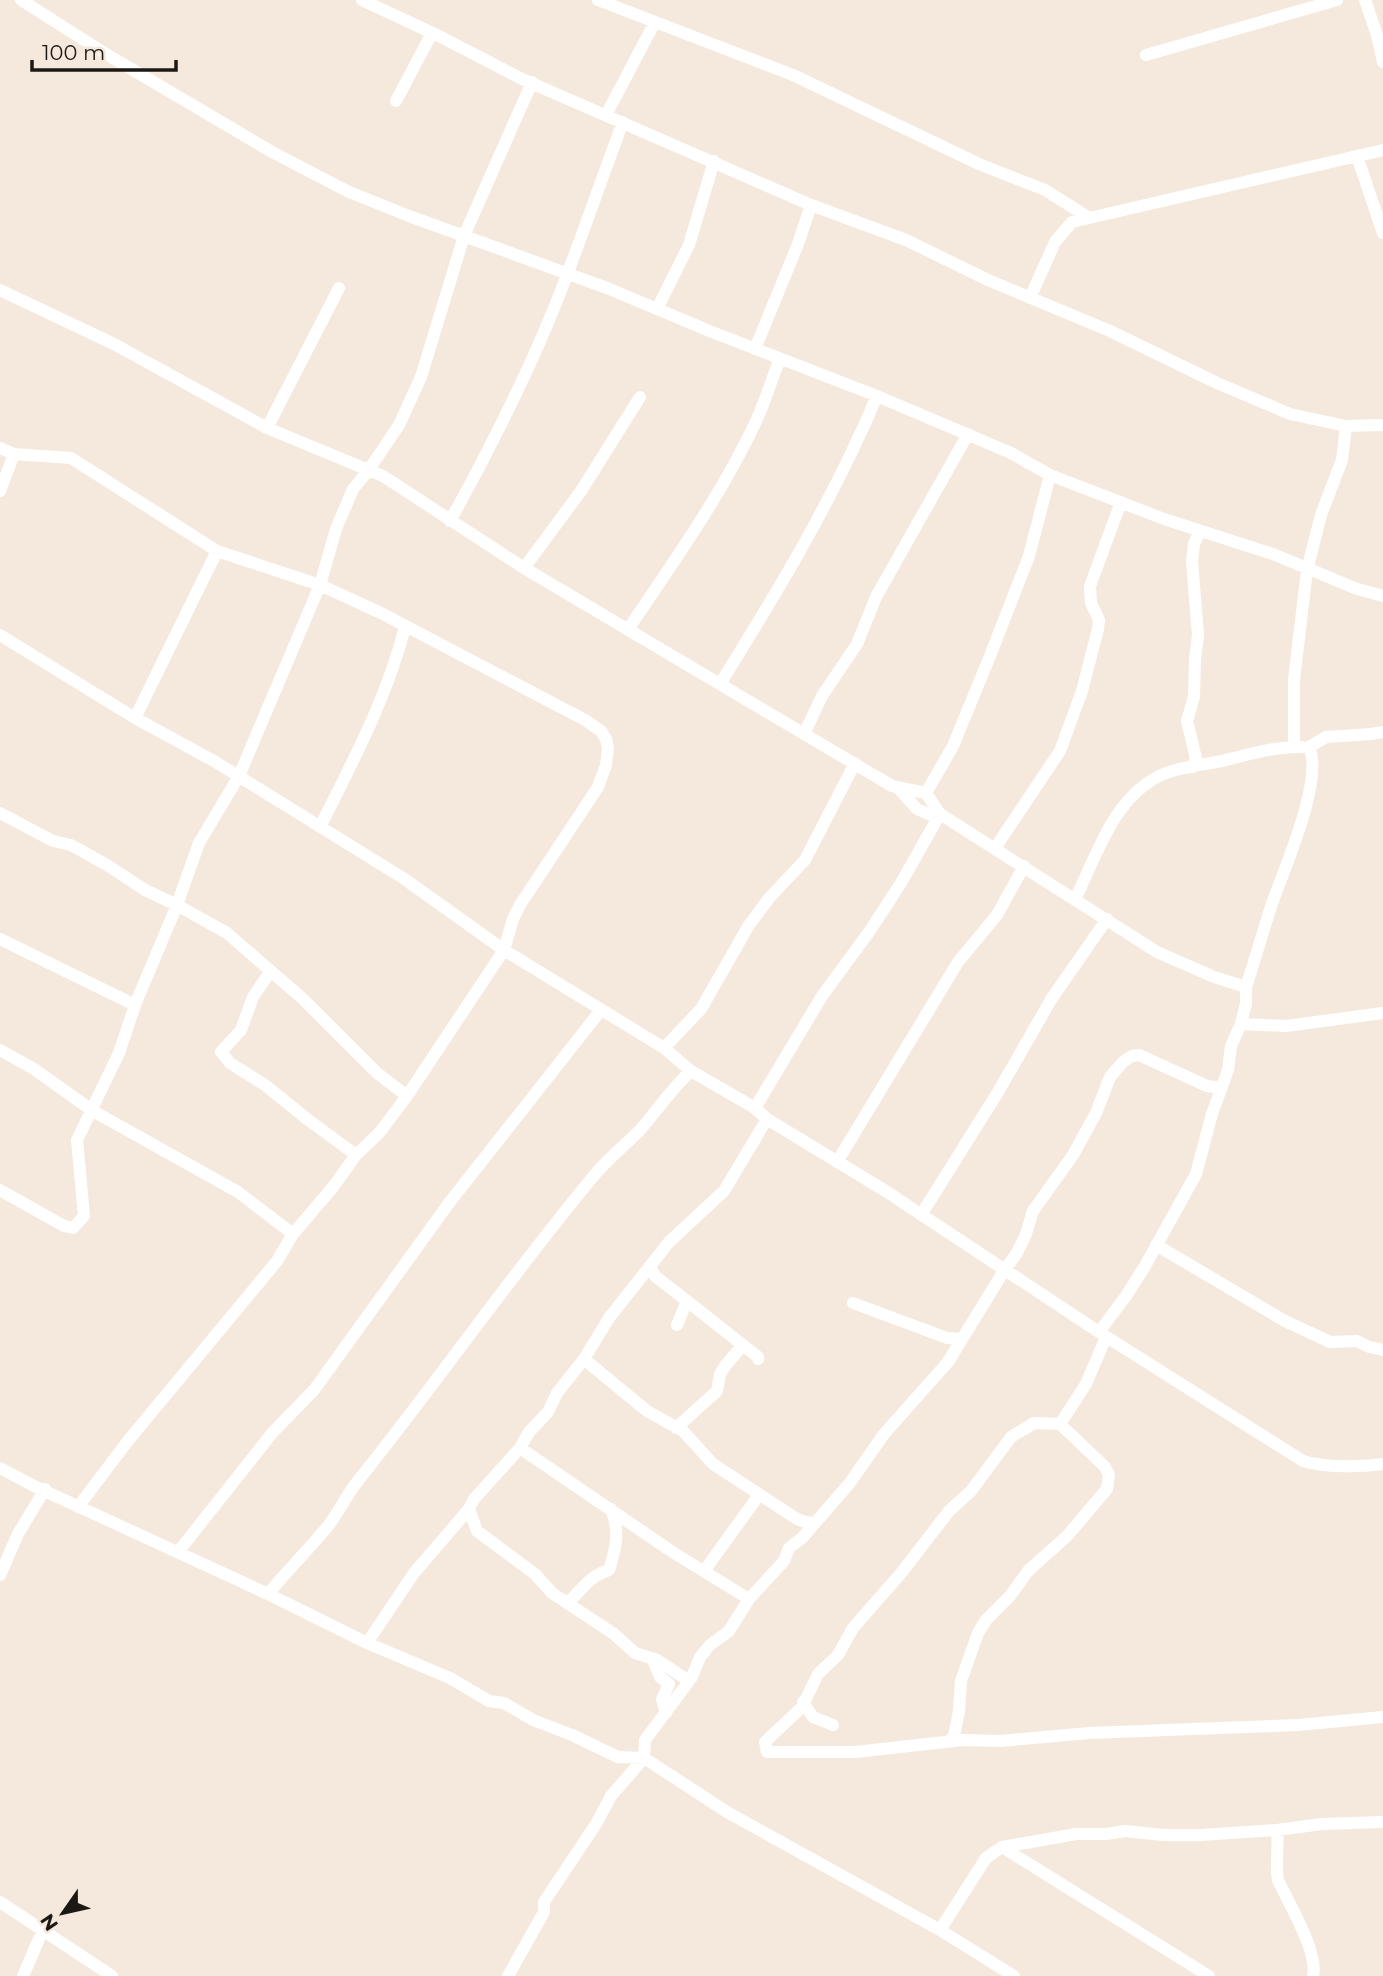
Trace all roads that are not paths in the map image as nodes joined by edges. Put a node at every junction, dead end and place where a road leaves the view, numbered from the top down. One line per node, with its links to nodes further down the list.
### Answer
1 (21, 0): 20 (street)
2 (598, 0): 6 (street)
3 (1337, 0): 8 (street)
4 (1365, 0): 9 (street)
5 (365, 1): 7 (street)
6 (655, 22): 12 (street); 18 (street)
7 (432, 33): 10 (street); 11 (street)
8 (1146, 55)
9 (1383, 62)
10 (532, 82): 12 (street); 20 (street)
11 (396, 101)
12 (606, 115): 13 (street)
13 (623, 122): 16 (street); 21 (street)
14 (1383, 150): 15 (street)
15 (1357, 156): 18 (street); 19 (street)
16 (714, 162): 17 (street); 25 (street)
17 (811, 205): 24 (street); 26 (street)
18 (1088, 217): 24 (street)
19 (1383, 233)
20 (464, 236): 21 (street); 36 (street)
21 (567, 273): 25 (street); 40 (street)
22 (339, 288): 32 (street)
23 (0, 290): 32 (street)
24 (1030, 298): 31 (street)
25 (657, 309): 26 (street)
26 (755, 349): 27 (street)
27 (780, 359): 28 (street); 48 (street)
28 (877, 396): 33 (street); 50 (street)
29 (640, 397): 43 (street)
30 (1383, 425): 31 (street)
31 (1346, 426): 44 (street)
32 (267, 428): 36 (street)
33 (968, 434): 37 (street); 53 (street)
34 (0, 448): 35 (street)
35 (14, 454): 38 (street); 42 (street)
36 (368, 471): 40 (street); 45 (street)
37 (1050, 475): 39 (street); 60 (street)
38 (0, 491)
39 (1121, 502): 41 (street); 64 (street)
40 (450, 521): 43 (street)
41 (1199, 531): 44 (street); 57 (street)
42 (217, 551): 45 (street); 51 (street)
43 (524, 568): 48 (street)
44 (1307, 570): 46 (street); 54 (street)
45 (320, 585): 47 (street); 58 (street)
46 (1383, 596)
47 (405, 627): 63 (street); 70 (street)
48 (629, 628): 50 (street)
49 (0, 635): 51 (street)
50 (720, 684): 53 (street)
51 (135, 718): 58 (street)
52 (1383, 732): 55 (street)
53 (804, 734): 56 (street)
54 (1294, 746): 55 (street); 57 (street)
55 (1309, 747): 72 (street)
56 (855, 764): 59 (street); 77 (street)
57 (1193, 767): 66 (street)
58 (239, 776): 63 (street); 67 (street)
59 (898, 788): 60 (street); 62 (street)
60 (926, 793): 62 (street)
61 (0, 813): 67 (street)
62 (939, 816): 64 (street); 82 (street)
63 (320, 827): 70 (street)
64 (995, 848): 65 (street)
65 (1024, 866): 66 (street); 86 (street)
66 (1076, 899): 68 (street)
67 (177, 905): 71 (street); 73 (street)
68 (1107, 919): 72 (street); 88 (street)
69 (0, 939): 73 (street)
70 (504, 950): 74 (street); 81 (street)
71 (270, 972): 81 (street); 85 (street)
72 (1246, 987): 76 (street)
73 (135, 1005): 83 (street)
74 (601, 1010): 77 (street); 113 (street)
75 (1383, 1013): 76 (street)
76 (1241, 1024): 80 (street)
77 (664, 1048): 79 (street)
78 (0, 1050): 83 (street)
79 (691, 1071): 82 (street); 117 (street)
80 (1222, 1088): 90 (street); 92 (street)
81 (407, 1096): 85 (street)
82 (755, 1108): 84 (street)
83 (93, 1111): 87 (street); 89 (street)
84 (767, 1119): 86 (street); 91 (street)
85 (356, 1155): 89 (street)
86 (837, 1162): 88 (street)
87 (0, 1190)
88 (921, 1214): 92 (street)
89 (293, 1234): 109 (street)
90 (1156, 1245): 96 (street); 99 (street)
91 (650, 1266): 93 (street); 100 (street)
92 (1005, 1269): 96 (street); 97 (street)
93 (687, 1301): 95 (street); 98 (street)
94 (853, 1303): 97 (street)
95 (677, 1325)
96 (1102, 1334): 102 (street); 105 (street)
97 (962, 1339): 112 (street)
98 (743, 1345): 101 (street); 103 (street)
99 (1383, 1350)
100 (584, 1359): 103 (street); 104 (street)
101 (758, 1359)
102 (1060, 1424): 123 (street); 127 (street)
103 (676, 1428): 108 (street)
104 (520, 1448): 110 (street); 111 (street)
105 (1383, 1464)
106 (0, 1468): 107 (street)
107 (41, 1488): 109 (street); 114 (street); 116 (street)
108 (759, 1495): 112 (street); 115 (street)
109 (78, 1507): 113 (street)
110 (469, 1509): 119 (street); 120 (street)
111 (611, 1509): 115 (street); 119 (street)
112 (816, 1522): 118 (street)
113 (178, 1552): 117 (street)
114 (0, 1567)
115 (704, 1571): 118 (street)
116 (0, 1575)
117 (268, 1594): 120 (street)
118 (749, 1600): 122 (street)
119 (568, 1602): 121 (street)
120 (366, 1643): 128 (street)
121 (652, 1658): 122 (street); 124 (street)
122 (692, 1677): 124 (street)
123 (803, 1703): 126 (street); 127 (street)
124 (666, 1713): 128 (street)
125 (1383, 1717): 127 (street)
126 (833, 1725)
127 (948, 1742)
128 (644, 1758): 134 (street); 139 (street)
129 (1383, 1822): 130 (street)
130 (1277, 1830): 131 (street); 142 (street)
131 (1002, 1847): 134 (street); 141 (street)
132 (0, 1902): 138 (street)
133 (0, 1913): 135 (street)
134 (940, 1930): 140 (street)
135 (39, 1939): 136 (street); 137 (street)
136 (23, 1976)
137 (96, 1976)
138 (112, 1976)
139 (508, 1976)
140 (1014, 1976)
141 (1209, 1976)
142 (1313, 1976)

